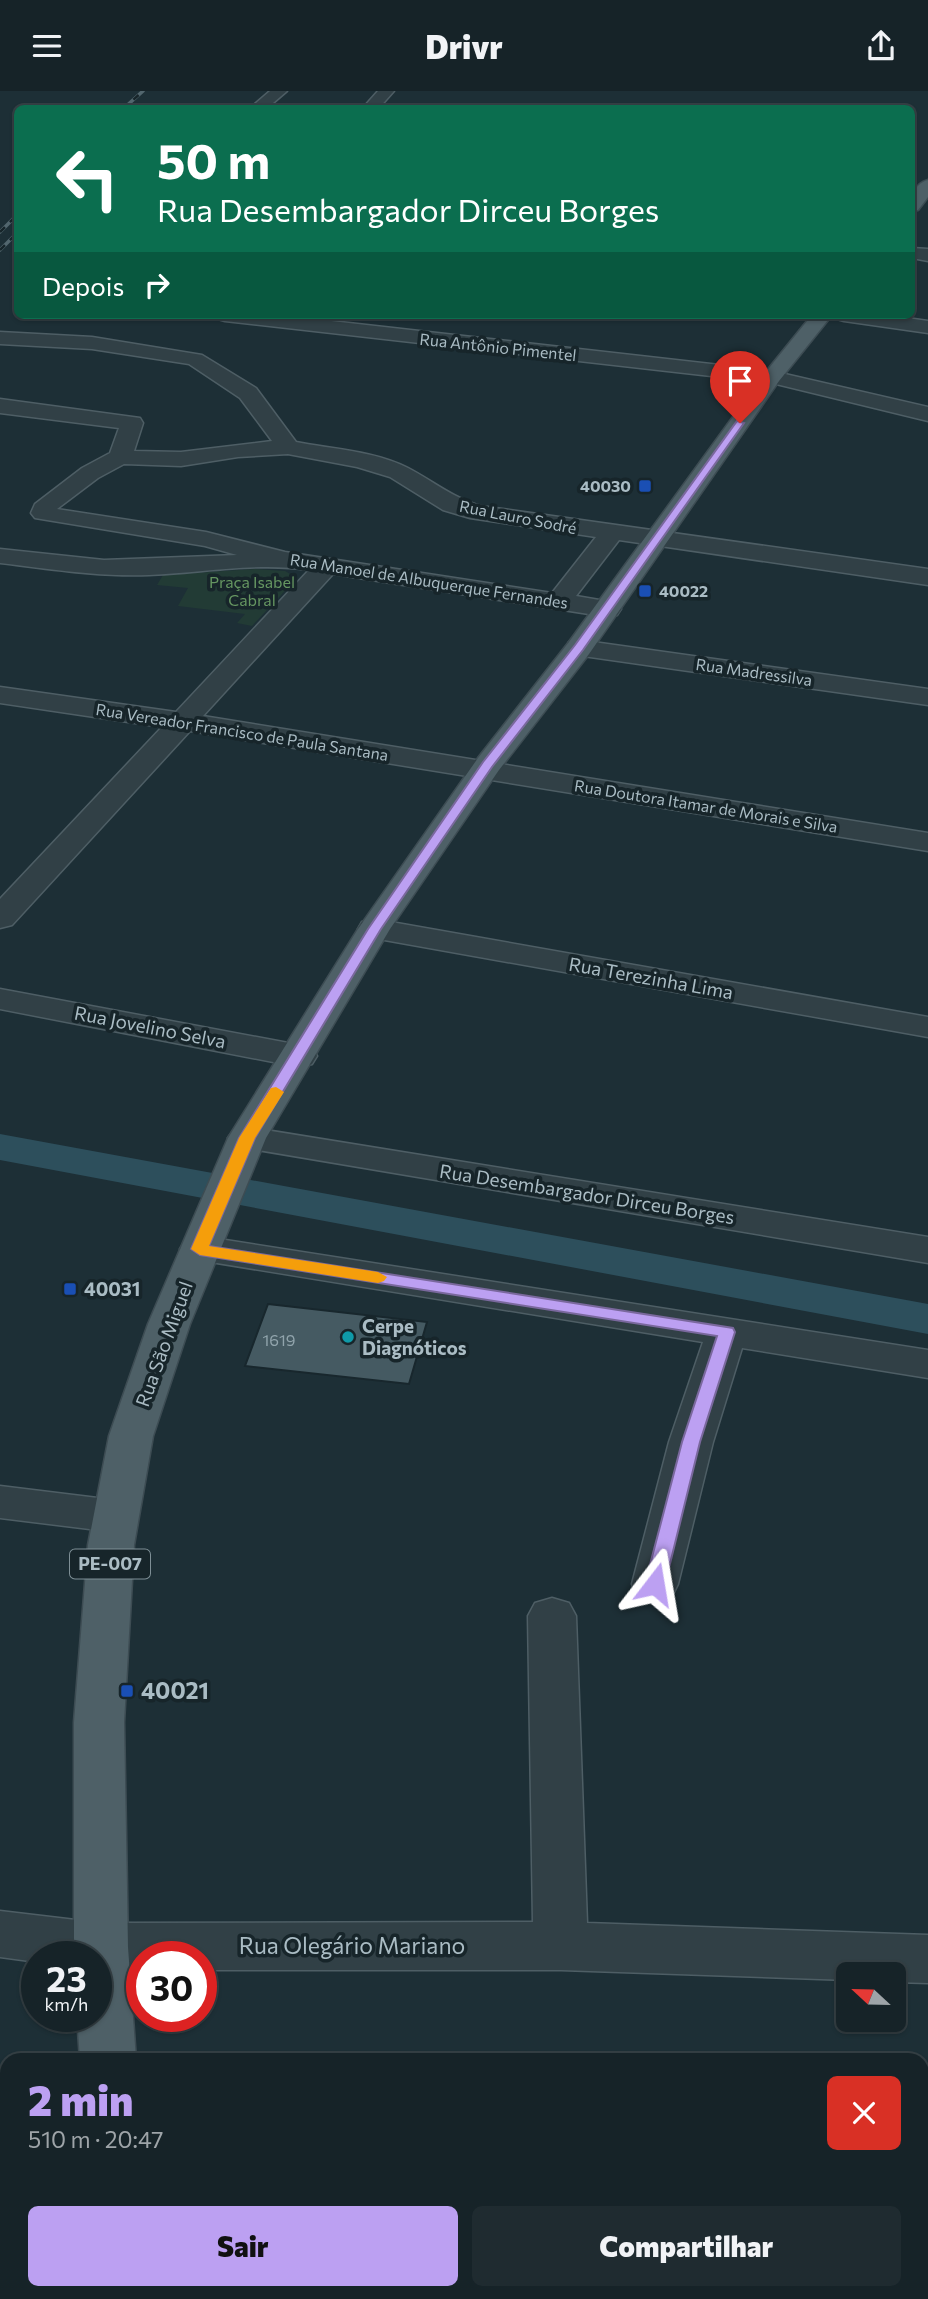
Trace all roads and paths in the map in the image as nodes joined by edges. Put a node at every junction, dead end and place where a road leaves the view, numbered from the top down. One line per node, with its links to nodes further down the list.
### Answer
1 (279, 91): 4 (street)
2 (375, 91): 3 (street)
3 (386, 91): 5 (street)
4 (261, 105)
5 (373, 105)
6 (260, 319): 11 (street, Rua Antônio Pimentel)
7 (819, 319): 11 (main road, Rua São Miguel / PE-007)
8 (872, 319): 9 (street)
9 (928, 327)
10 (0, 338): 14 (street)
11 (772, 377): 13 (street, Rua Antônio Pimentel); 17 (main road, Rua São Miguel / PE-007)
12 (0, 406): 15 (street)
13 (928, 414)
14 (288, 447): 15 (street, Rua Lauro Sodré); 16 (street, Rua Lauro Sodré)
15 (120, 457): 19 (street)
16 (611, 534): 17 (street, Rua Lauro Sodré); 22 (street)
17 (657, 540): 21 (street, Rua Lauro Sodré); 23 (main road, Rua São Miguel / PE-007)
18 (0, 556): 19 (street, Rua Manoel de Albuquerque Fernandes)
19 (284, 559): 20 (street, Rua Manoel de Albuquerque Fernandes)
20 (326, 567): 22 (street, Rua Manoel de Albuquerque Fernandes); 27 (street)
21 (928, 577)
22 (561, 600): 23 (street, Rua Manoel de Albuquerque Fernandes)
23 (607, 609): 24 (main road, Rua São Miguel / PE-007)
24 (579, 647): 26 (street, Rua Madressilva); 28 (main road, Rua São Miguel / PE-007)
25 (0, 695): 27 (street, Rua Vereador Francisco de Paula Santana)
26 (928, 697)
27 (181, 721): 28 (street, Rua Vereador Francisco de Paula Santana); 30 (street)
28 (484, 770): 29 (street, Rua Doutora Itamar de Morais e Silva); 31 (main road, Rua São Miguel / PE-007)
29 (928, 842)
30 (0, 918)
31 (374, 929): 33 (street, Rua Terezinha Lima); 34 (main road, Rua São Miguel / PE-007)
32 (0, 999): 34 (street, Rua Jovelino Selva)
33 (928, 1027)
34 (299, 1056): 35 (main road, Rua São Miguel / PE-007)
35 (247, 1138): 36 (main road, Rua São Miguel / PE-007); 37 (street, Rua Desembargador Dirceu Borges)
36 (200, 1249): 38 (street); 41 (main road, Rua São Miguel / PE-007)
37 (928, 1250)
38 (727, 1332): 39 (street); 42 (street)
39 (928, 1364)
40 (0, 1502): 41 (street)
41 (114, 1515): 46 (main road, Rua São Miguel / PE-007)
42 (655, 1584)
43 (552, 1616): 47 (street)
44 (0, 1934): 45 (street, Rua Olegário Mariano)
45 (54, 1941)
46 (101, 1941)
47 (561, 1946): 48 (street, Rua Olegário Mariano); 49 (street, Rua Olegário Mariano)
48 (112, 1947)
49 (928, 1959)
50 (106, 2032): 51 (main road, Rua São Miguel / PE-007)
51 (108, 2053)

